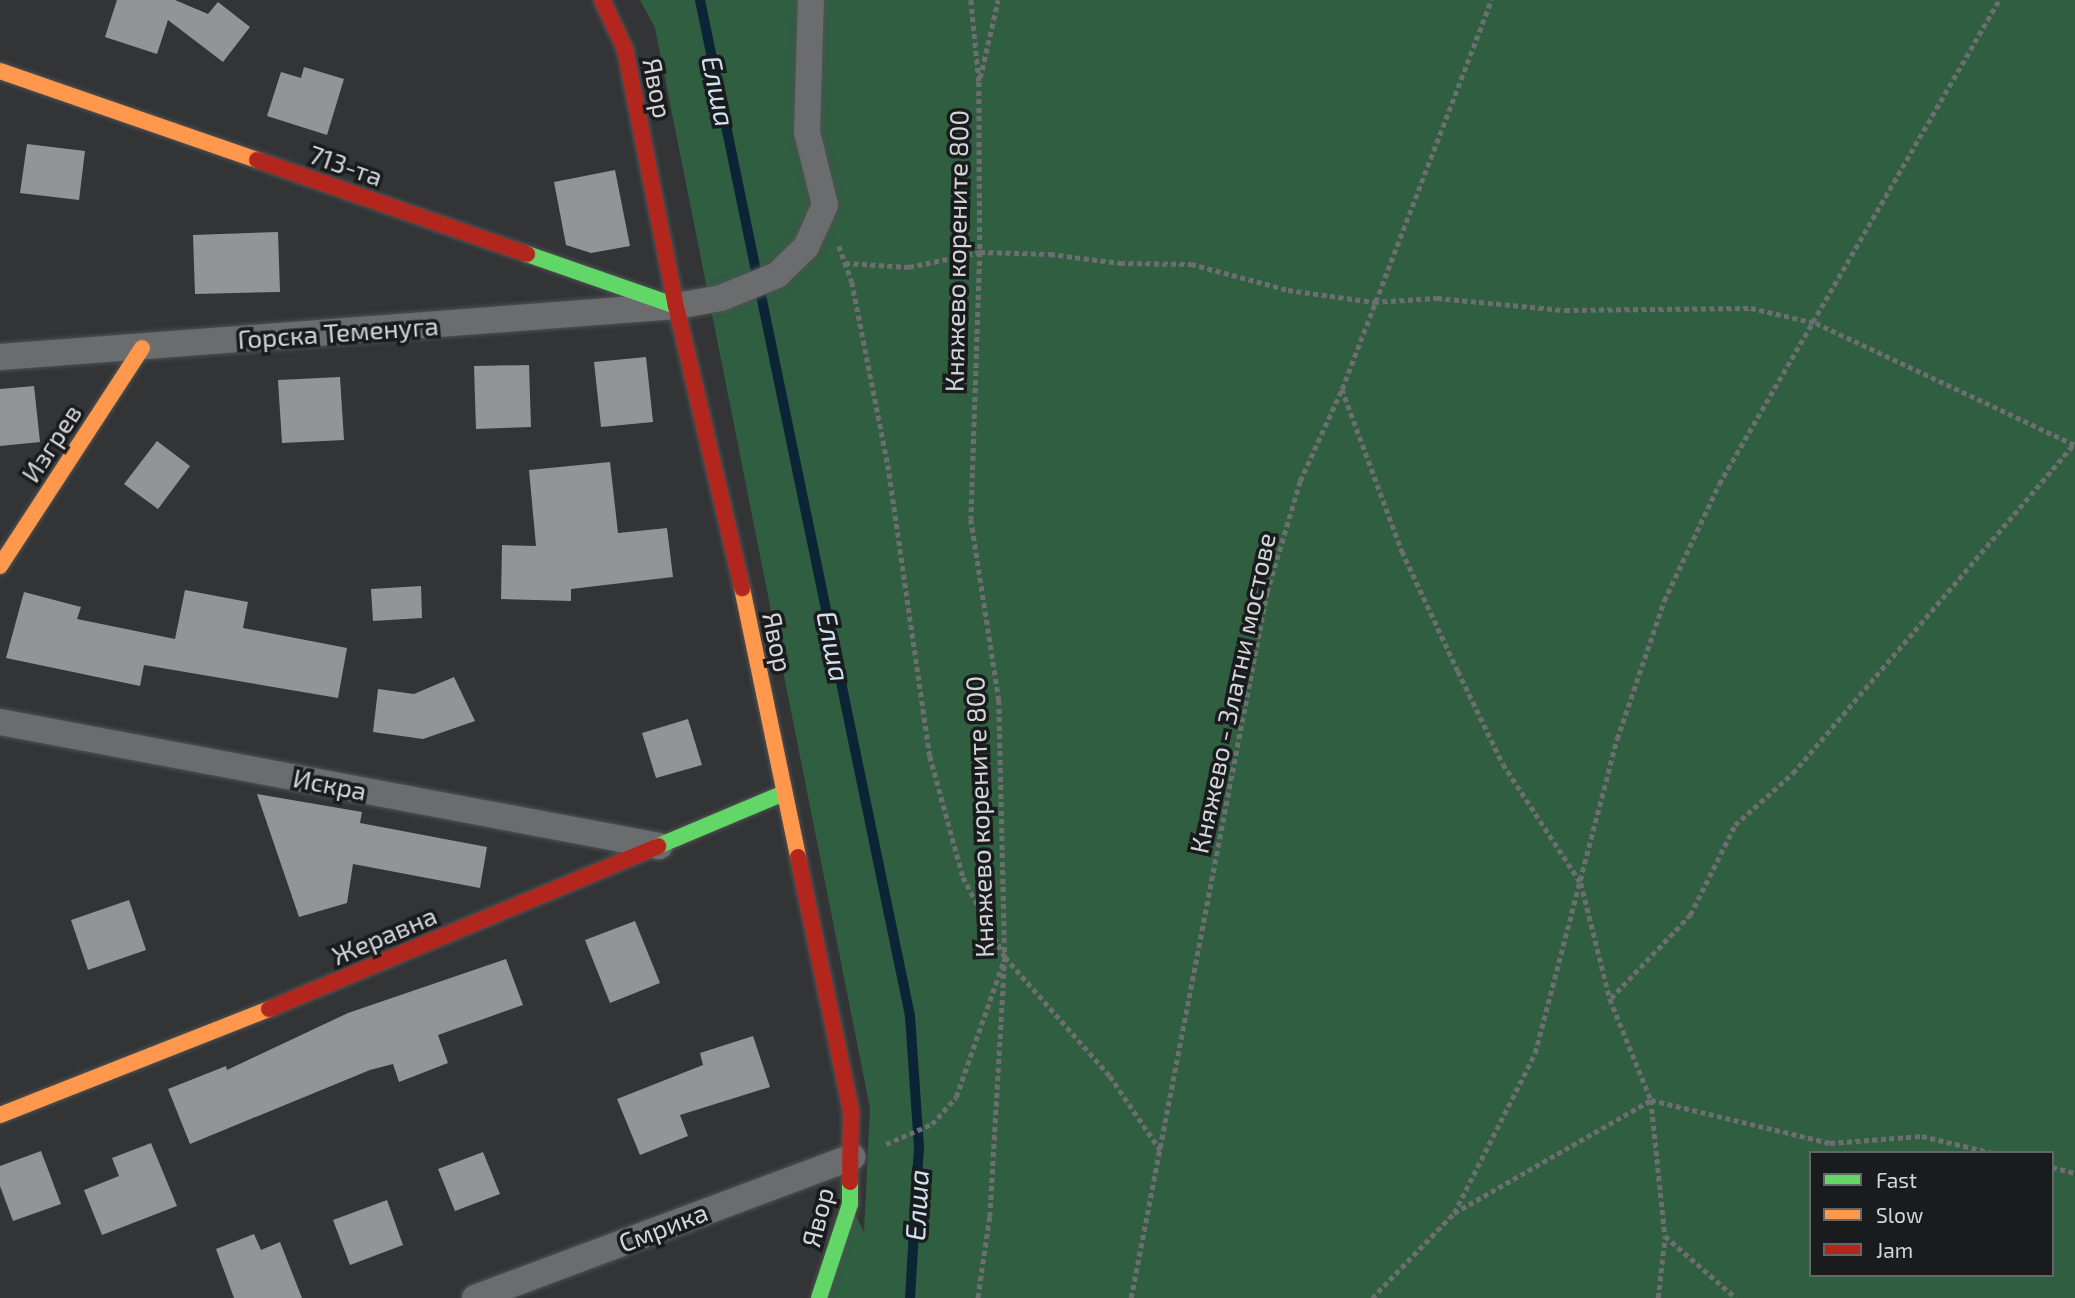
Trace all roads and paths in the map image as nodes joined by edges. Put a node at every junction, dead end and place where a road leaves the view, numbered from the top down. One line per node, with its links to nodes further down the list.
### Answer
1 (602, 0): 13 (street, Явор)
2 (811, 0): 9 (street)
3 (971, 0): 8 (path, Княжево корените 800)
4 (998, 0): 8 (path)
5 (1491, 0): 12 (path, Княжево - Златни мостове)
6 (1999, 0): 14 (path)
7 (0, 71): 13 (street, 713-та)
8 (979, 82): 10 (path, Княжево корените 800)
9 (825, 205): 11 (path); 13 (street, Горска Теменуга)
10 (980, 251): 11 (path); 12 (path); 24 (path, Княжево корените 800)
11 (845, 263): 24 (path)
12 (1374, 302): 14 (path); 17 (path, Княжево - Златни мостове)
13 (676, 306): 15 (street, Горска Теменуга); 21 (street, Явор)
14 (1816, 323): 18 (path); 23 (path)
15 (142, 348): 16 (street, Горска Теменуга); 19 (street, Изгрев)
16 (0, 357)
17 (1342, 388): 23 (path); 29 (path, Княжево - Златни мостове)
18 (2074, 444): 25 (path)
19 (0, 566)
20 (0, 722): 22 (street, Искра)
21 (784, 793): 22 (street, Жеравна); 31 (street, Явор)
22 (661, 846): 27 (street, Жеравна)
23 (1581, 883): 25 (path); 34 (path)
24 (1005, 957): 28 (path); 29 (path); 38 (path, Княжево корените 800)
25 (1610, 999): 26 (path)
26 (1651, 1100): 30 (path); 34 (path); 35 (path)
27 (0, 1115)
28 (901, 1138)
29 (1161, 1151): 39 (path, Княжево - Златни мостове)
30 (1985, 1151)
31 (852, 1157): 36 (street, Смрика); 37 (street, Явор)
32 (2054, 1168): 33 (path)
33 (2075, 1173)
34 (1454, 1213): 40 (path)
35 (1665, 1236): 41 (path); 42 (path)
36 (475, 1298)
37 (819, 1298)
38 (978, 1298)
39 (1132, 1298)
40 (1372, 1298)
41 (1658, 1298)
42 (1736, 1298)

